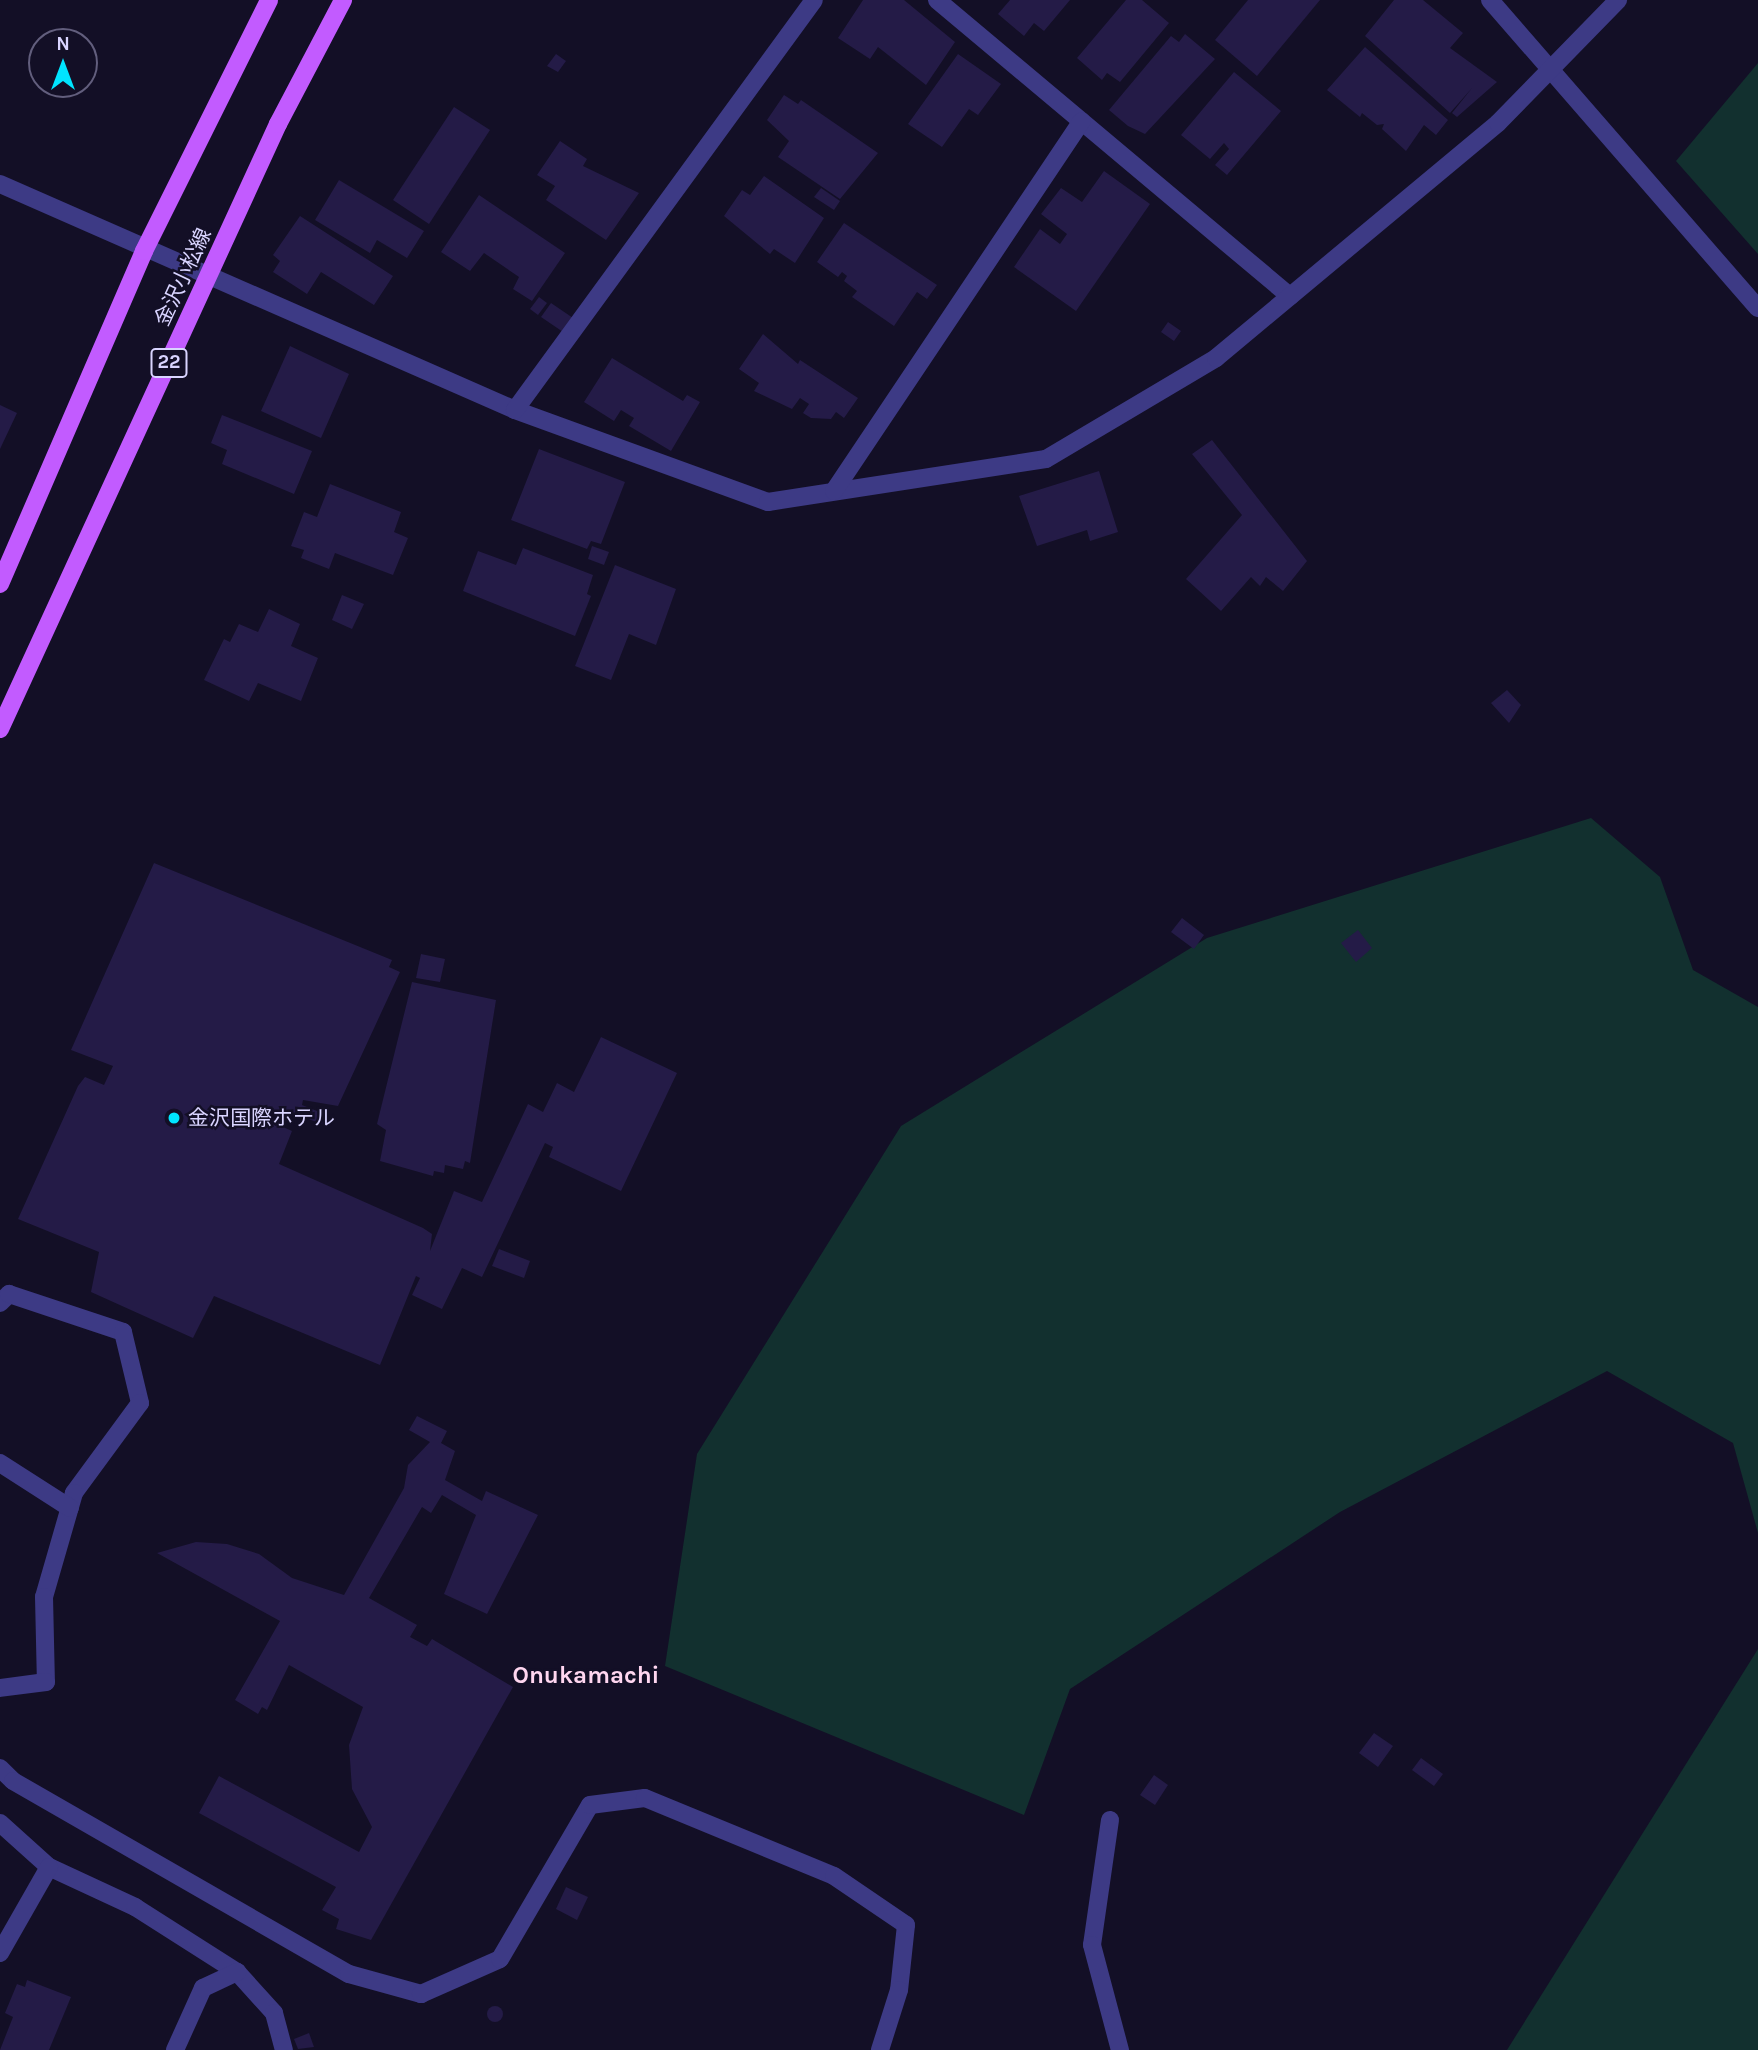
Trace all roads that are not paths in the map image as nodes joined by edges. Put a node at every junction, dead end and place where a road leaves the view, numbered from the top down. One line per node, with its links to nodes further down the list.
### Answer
1 (269, 0): 10 (main road)
2 (343, 0): 11 (main road, 金沢小松線 / 22)
3 (814, 0): 14 (street)
4 (937, 0): 8 (street)
5 (1490, 0): 7 (street)
6 (1618, 0): 7 (street)
7 (1549, 70): 12 (street); 13 (street)
8 (1082, 121): 12 (street); 15 (street)
9 (0, 184): 10 (street)
10 (144, 251): 11 (street); 16 (main road)
11 (208, 279): 14 (street); 17 (main road, 金沢小松線 / 22)
12 (1290, 296): 15 (street)
13 (1758, 308)
14 (515, 410): 15 (street)
15 (834, 491)
16 (0, 584)
17 (0, 729)
18 (0, 1303): 20 (street)
19 (0, 1463): 20 (street)
20 (70, 1508): 21 (street)
21 (0, 1688)
22 (0, 1768): 30 (street)
23 (1111, 1820): 31 (street)
24 (0, 1823): 25 (street)
25 (49, 1867): 26 (street); 27 (street)
26 (0, 1953)
27 (237, 1972): 28 (street); 29 (street)
28 (175, 2050)
29 (284, 2050)
30 (880, 2050)
31 (1120, 2050)

